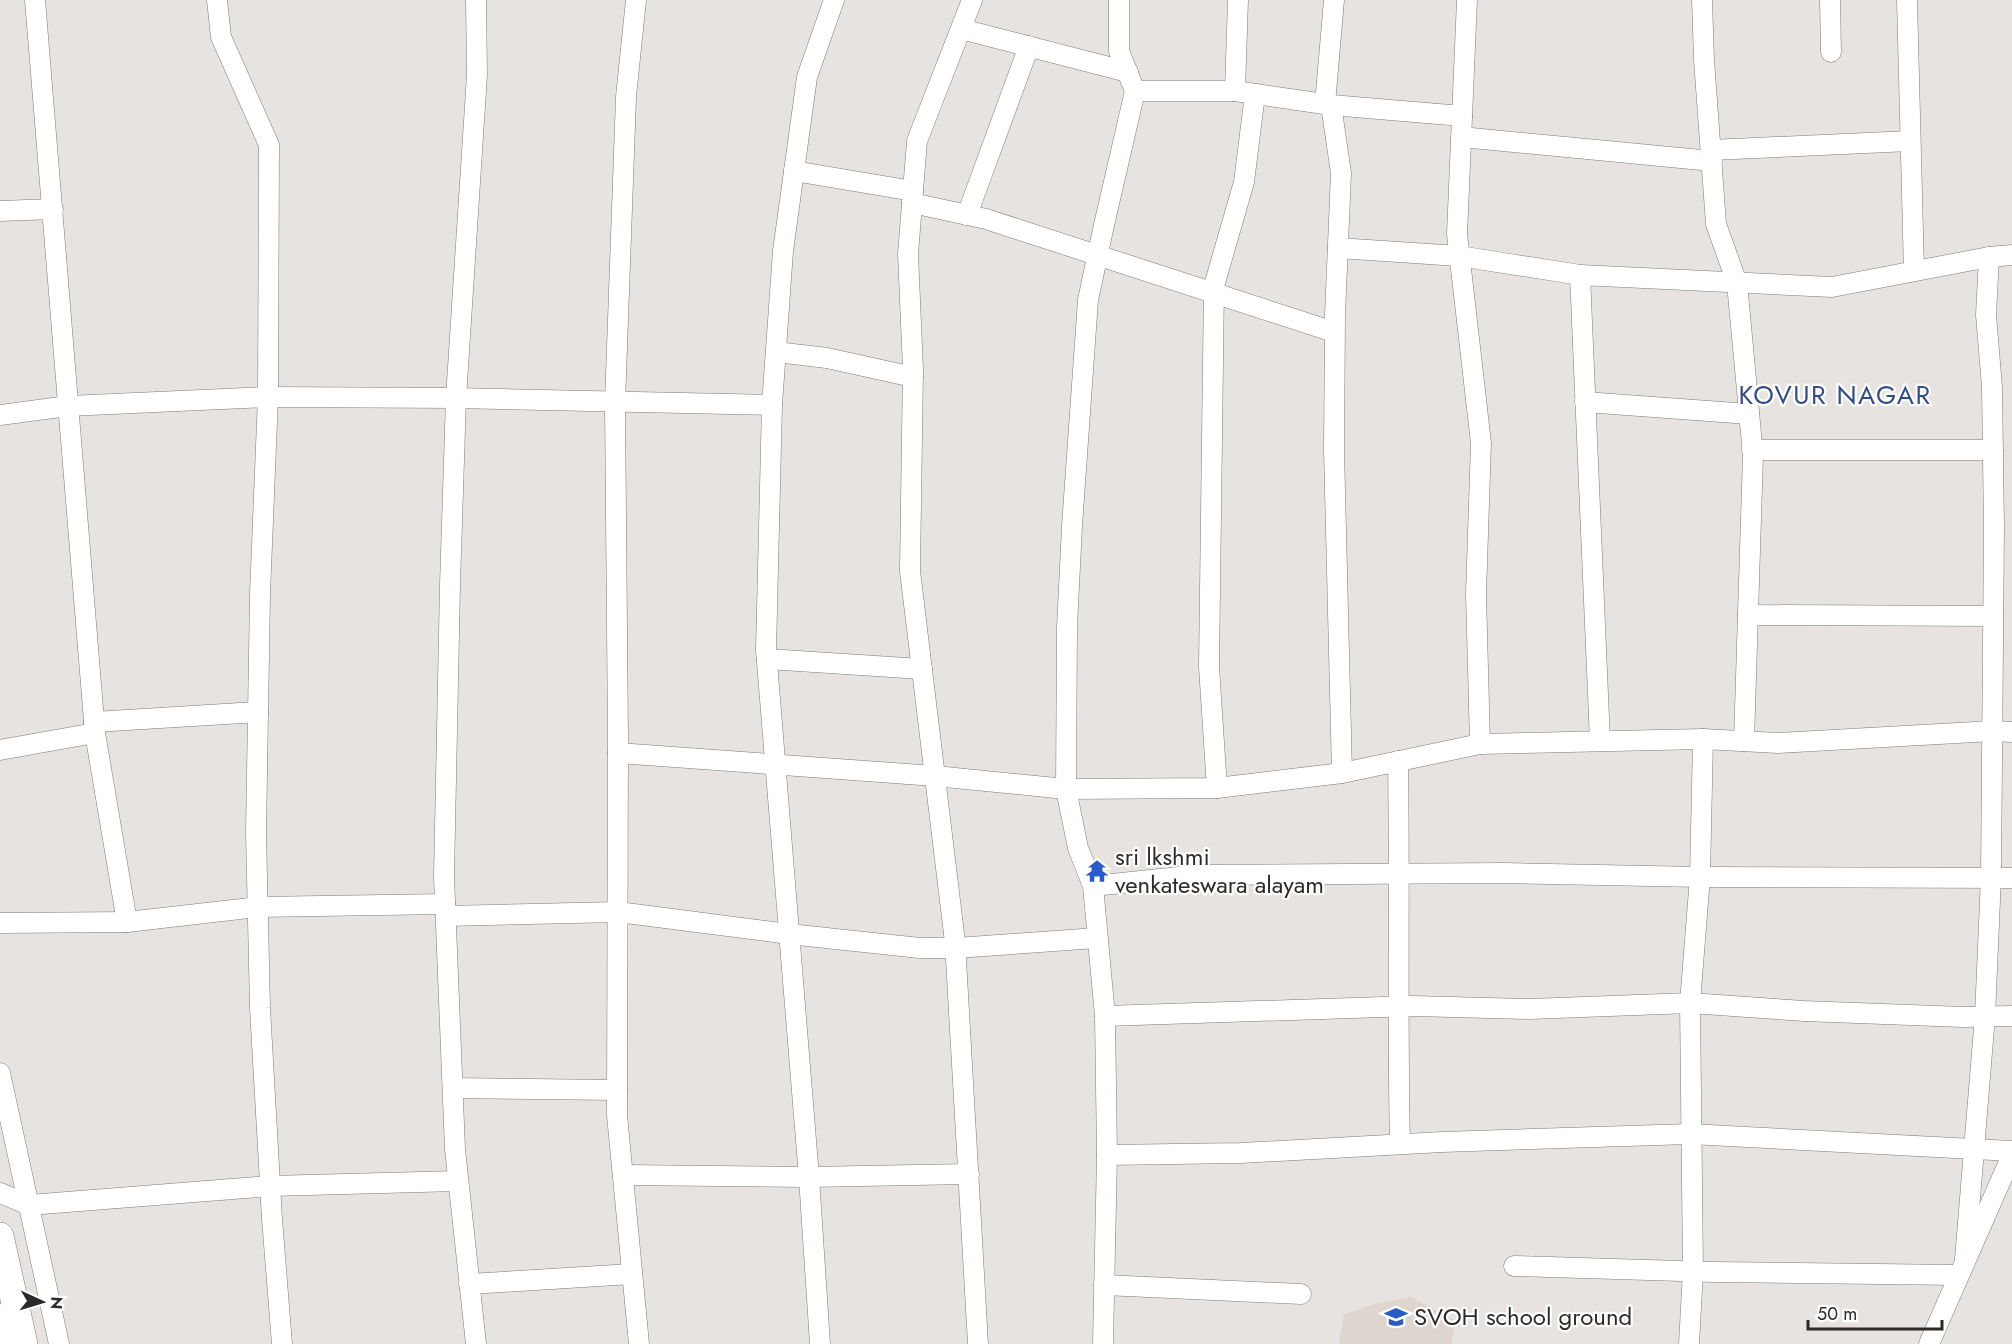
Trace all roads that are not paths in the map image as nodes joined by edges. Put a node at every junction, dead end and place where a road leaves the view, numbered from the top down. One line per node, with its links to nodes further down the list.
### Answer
1 (35, 0): 28 (street)
2 (217, 0): 44 (street)
3 (476, 0): 45 (street)
4 (636, 0): 47 (street)
5 (834, 0): 26 (street)
6 (972, 0): 14 (street)
7 (1119, 0): 17 (street)
8 (1238, 0): 19 (street)
9 (1334, 0): 21 (street)
10 (1467, 0): 22 (street)
11 (1702, 0): 25 (street)
12 (1830, 0): 16 (street)
13 (1907, 0): 24 (street)
14 (962, 29): 15 (street); 27 (street)
15 (1029, 46): 17 (street); 30 (street)
16 (1831, 52)
17 (1128, 72): 18 (street)
18 (1135, 91): 19 (street); 32 (street)
19 (1235, 91): 20 (street)
20 (1255, 94): 21 (street); 39 (street)
21 (1328, 104): 22 (street); 31 (street)
22 (1462, 116): 23 (street)
23 (1461, 137): 25 (street); 34 (street)
24 (1910, 141): 25 (street); 36 (street)
25 (1711, 155): 38 (street)
26 (794, 171): 27 (street); 41 (street)
27 (912, 197): 30 (street); 42 (street)
28 (53, 208): 29 (street); 49 (street)
29 (0, 211)
30 (967, 215): 32 (street)
31 (1338, 248): 34 (street); 40 (street)
32 (1098, 255): 39 (street); 74 (street)
33 (2012, 255): 35 (street)
34 (1460, 256): 37 (street); 66 (street)
35 (1989, 257): 36 (street); 43 (street)
36 (1914, 271): 38 (street)
37 (1580, 275): 38 (street); 46 (street)
38 (1737, 284): 50 (street)
39 (1214, 291): 40 (street); 73 (street)
40 (1334, 332): 71 (street)
41 (776, 352): 42 (street); 48 (street)
42 (913, 376): 59 (street)
43 (2002, 396): 53 (street)
44 (268, 397): 45 (street); 49 (street); 60 (street)
45 (456, 398): 47 (street); 81 (street)
46 (1585, 402): 50 (street); 64 (street)
47 (615, 403): 48 (street); 68 (street)
48 (772, 405): 58 (street)
49 (68, 406): 51 (street); 61 (street)
50 (1749, 414): 52 (street)
51 (0, 415)
52 (1752, 450): 53 (street); 55 (street)
53 (1993, 450): 54 (street)
54 (2003, 528): 56 (street)
55 (1748, 615): 56 (street); 65 (street)
56 (1993, 616): 57 (street)
57 (2003, 644): 62 (street)
58 (767, 659): 59 (street); 70 (street)
59 (922, 669): 72 (street)
60 (258, 712): 61 (street); 80 (street)
61 (95, 728): 67 (street); 83 (street)
62 (2002, 731): 65 (street); 76 (street)
63 (1703, 739): 64 (street); 65 (street); 77 (street)
64 (1600, 741): 66 (street)
65 (1744, 741)
66 (1480, 744): 69 (street)
67 (0, 750)
68 (618, 753): 70 (street); 82 (street)
69 (1398, 761): 71 (street); 75 (street)
70 (775, 764): 72 (street); 85 (street)
71 (1342, 773): 73 (street)
72 (935, 776): 74 (street); 87 (street)
73 (1218, 788): 74 (street)
74 (1066, 789): 79 (street)
75 (1399, 874): 77 (street); 79 (street); 89 (street)
76 (1991, 877): 77 (street); 78 (street); 91 (street)
77 (1700, 878): 88 (street)
78 (2012, 878)
79 (1093, 886): 86 (street)
80 (258, 907): 81 (street); 83 (street); 105 (street)
81 (445, 910): 82 (street); 94 (street)
82 (618, 912): 85 (street); 95 (street)
83 (126, 922): 84 (street)
84 (0, 923)
85 (789, 934): 87 (street); 103 (street)
86 (1097, 938): 87 (street); 90 (street)
87 (956, 948): 101 (street)
88 (1690, 1004): 89 (street); 91 (street); 96 (street)
89 (1397, 1007): 90 (street); 97 (street)
90 (1105, 1016): 100 (street)
91 (1985, 1016): 92 (street); 98 (street)
92 (2012, 1016)
93 (0, 1073): 107 (street)
94 (453, 1088): 95 (street); 104 (street)
95 (617, 1090): 102 (street)
96 (1690, 1134): 97 (street); 98 (street); 111 (street)
97 (1400, 1144): 100 (street)
98 (1973, 1149): 99 (street); 110 (street)
99 (2012, 1153): 110 (street)
100 (1107, 1155): 114 (street)
101 (969, 1174): 103 (street); 124 (street)
102 (623, 1175): 103 (street); 112 (street)
103 (809, 1177): 123 (street)
104 (458, 1181): 105 (street); 113 (street)
105 (270, 1186): 107 (street); 120 (street)
106 (0, 1193): 107 (street)
107 (29, 1205): 119 (street)
108 (0, 1236): 118 (street)
109 (1514, 1266): 111 (street)
110 (1961, 1267): 111 (street); 127 (street)
111 (1693, 1271): 126 (street)
112 (632, 1274): 113 (street); 122 (street)
113 (469, 1284): 121 (street)
114 (1104, 1285): 115 (street); 125 (street)
115 (1301, 1294)
116 (0, 1314): 117 (street)
117 (7, 1344)
118 (24, 1344)
119 (59, 1344)
120 (282, 1344)
121 (476, 1344)
122 (639, 1344)
123 (820, 1344)
124 (978, 1344)
125 (1103, 1344)
126 (1689, 1344)
127 (1929, 1344)

